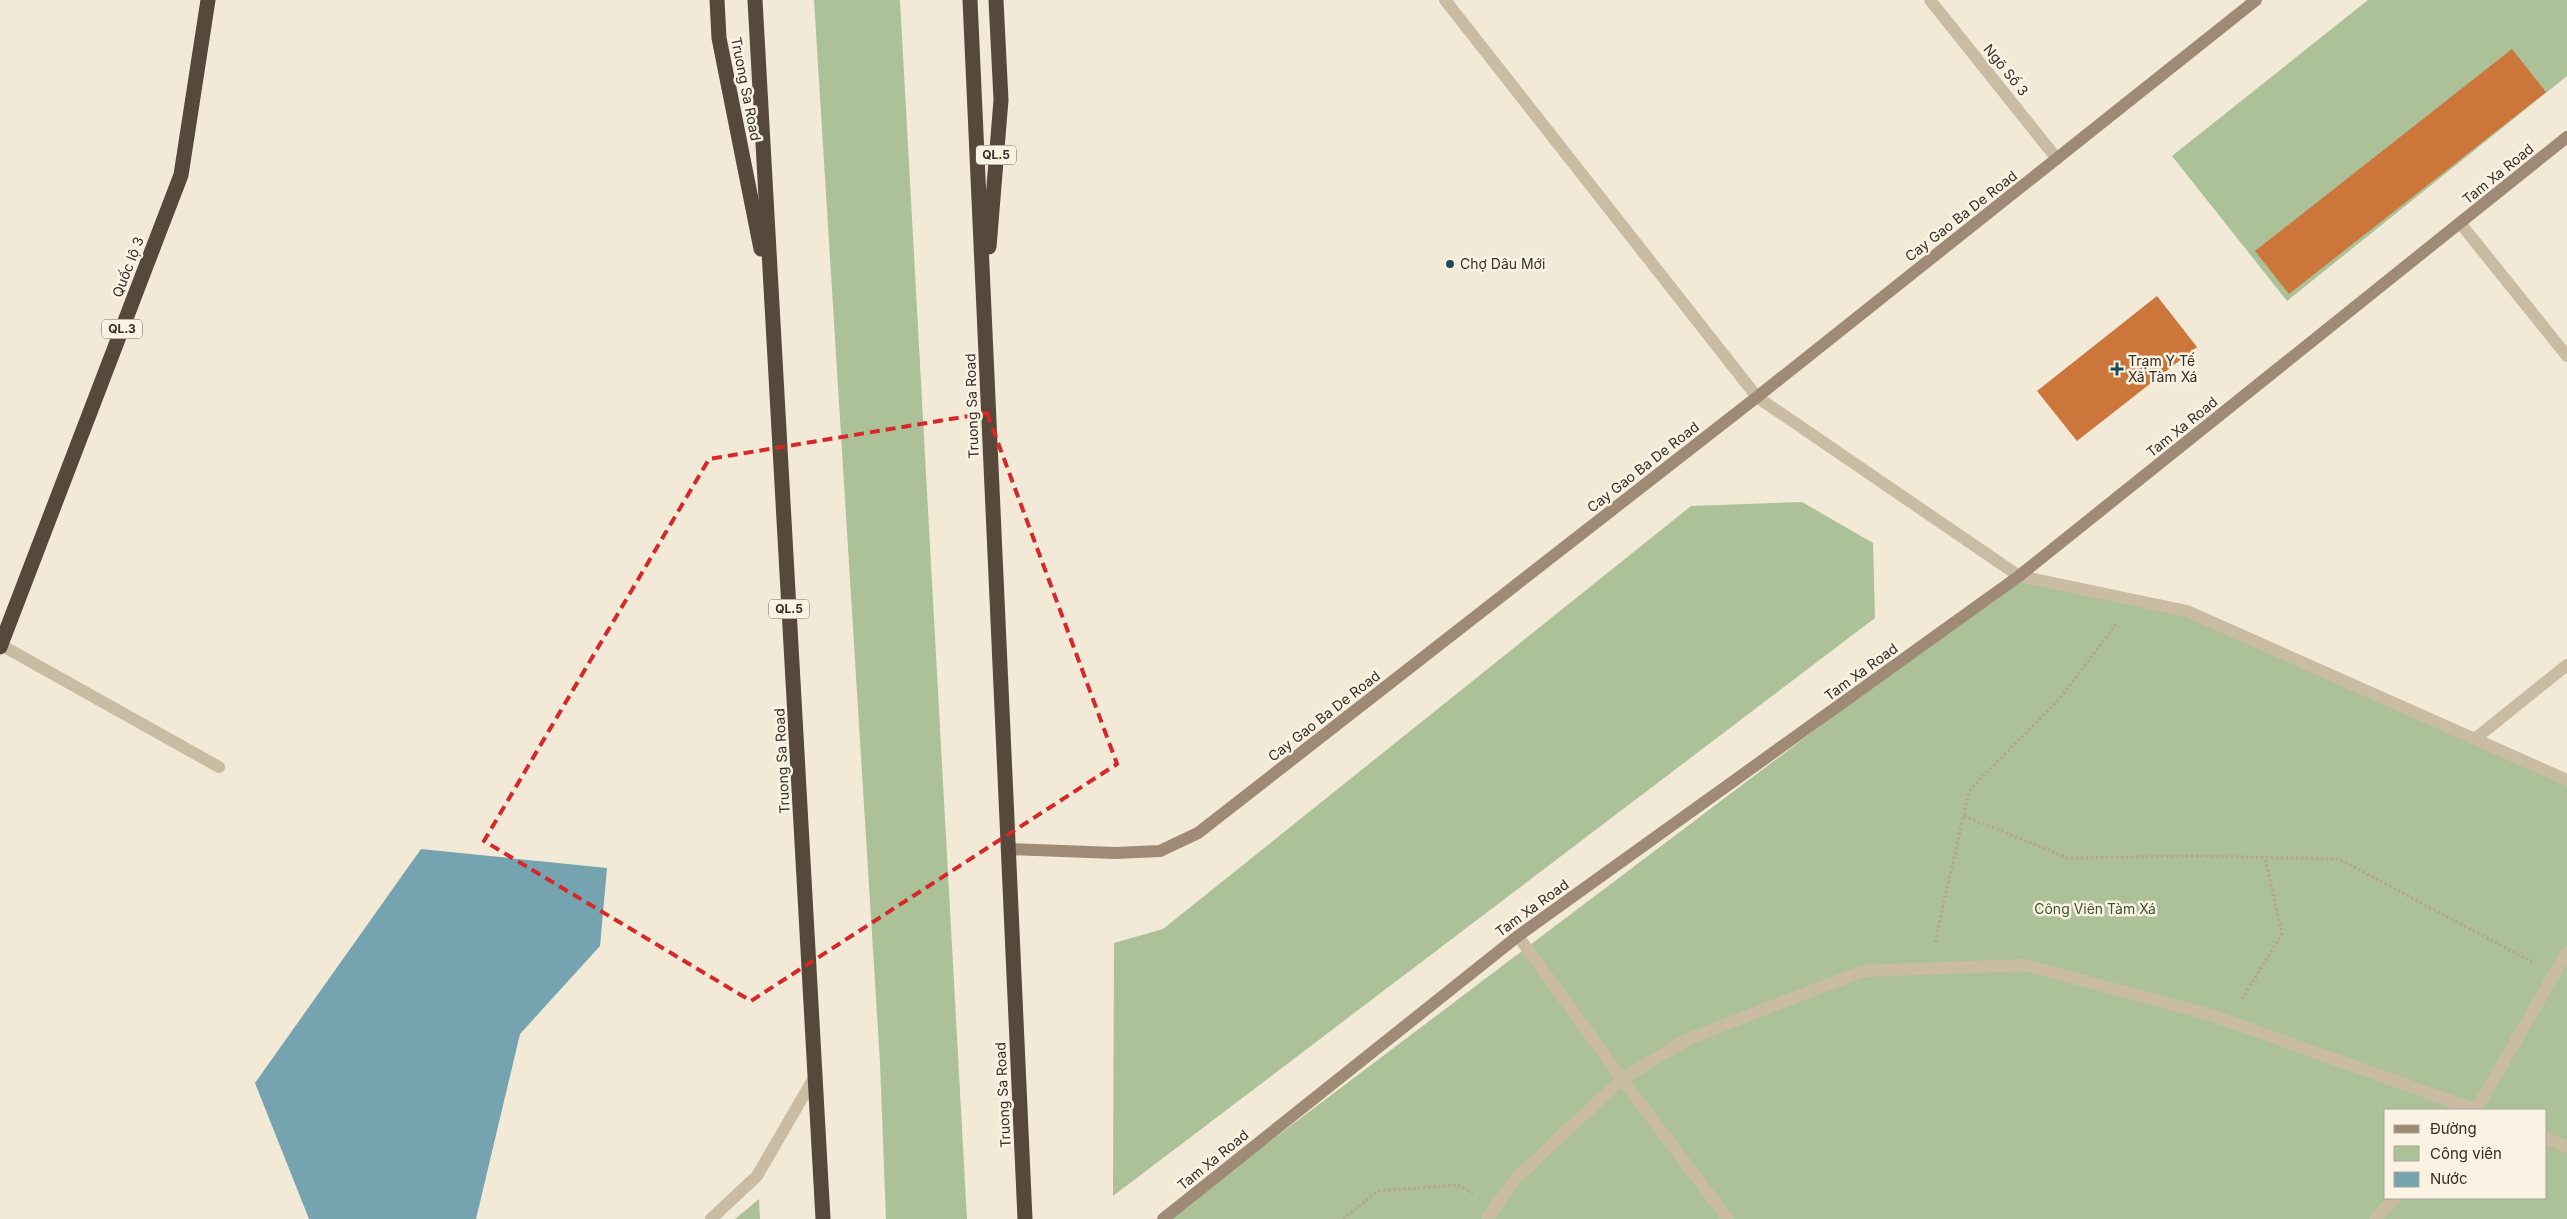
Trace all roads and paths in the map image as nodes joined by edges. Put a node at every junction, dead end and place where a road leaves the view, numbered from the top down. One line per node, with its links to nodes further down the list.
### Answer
1 (208, 0): 18 (highway, Quốc lộ 3 / QL.3)
2 (717, 0): 12 (highway, Truong Sa Road / QL.5)
3 (755, 0): 12 (highway, Truong Sa Road / QL.5)
4 (970, 0): 13 (highway, Truong Sa Road / QL.5)
5 (996, 0): 13 (highway, Truong Sa Road / QL.5)
6 (1445, 0): 15 (street)
7 (1930, 0): 10 (street, Ngõ Số 3)
8 (2256, 0): 10 (street, Cay Gao Ba De Road)
9 (2567, 137): 11 (street, Tam Xa Road)
10 (2057, 159): 15 (street, Cay Gao Ba De Road)
11 (2460, 224): 14 (street); 16 (street, Tam Xa Road)
12 (772, 302): 31 (highway, Truong Sa Road / QL.5)
13 (984, 311): 24 (highway, Truong Sa Road / QL.5)
14 (2567, 356)
15 (1756, 397): 16 (street); 24 (street, Cay Gao Ba De Road)
16 (2019, 576): 17 (street); 26 (street, Tam Xa Road)
17 (2134, 600): 20 (street); 23 (path)
18 (0, 646): 21 (street)
19 (2567, 665): 20 (street)
20 (2476, 738): 22 (street)
21 (219, 767)
22 (2567, 780)
23 (1964, 816): 25 (path); 28 (path)
24 (1007, 849): 41 (highway, Truong Sa Road / QL.5)
25 (2265, 857): 29 (path); 30 (path)
26 (1518, 936): 32 (street); 42 (street, Tam Xa Road)
27 (2567, 952): 29 (street)
28 (1929, 968): 30 (street); 32 (street)
29 (2554, 974): 34 (street)
30 (2229, 1021): 33 (street)
31 (815, 1076): 39 (street); 40 (highway, Truong Sa Road / QL.5)
32 (1622, 1079): 38 (street); 45 (street)
33 (2473, 1109)
34 (2477, 1109)
35 (2547, 1138): 36 (street)
36 (2567, 1147)
37 (2394, 1199): 46 (street)
38 (1497, 1204): 43 (path); 44 (street)
39 (711, 1219)
40 (823, 1219)
41 (1025, 1219)
42 (1163, 1219)
43 (1343, 1219)
44 (1486, 1219)
45 (1728, 1219)
46 (2375, 1219)

